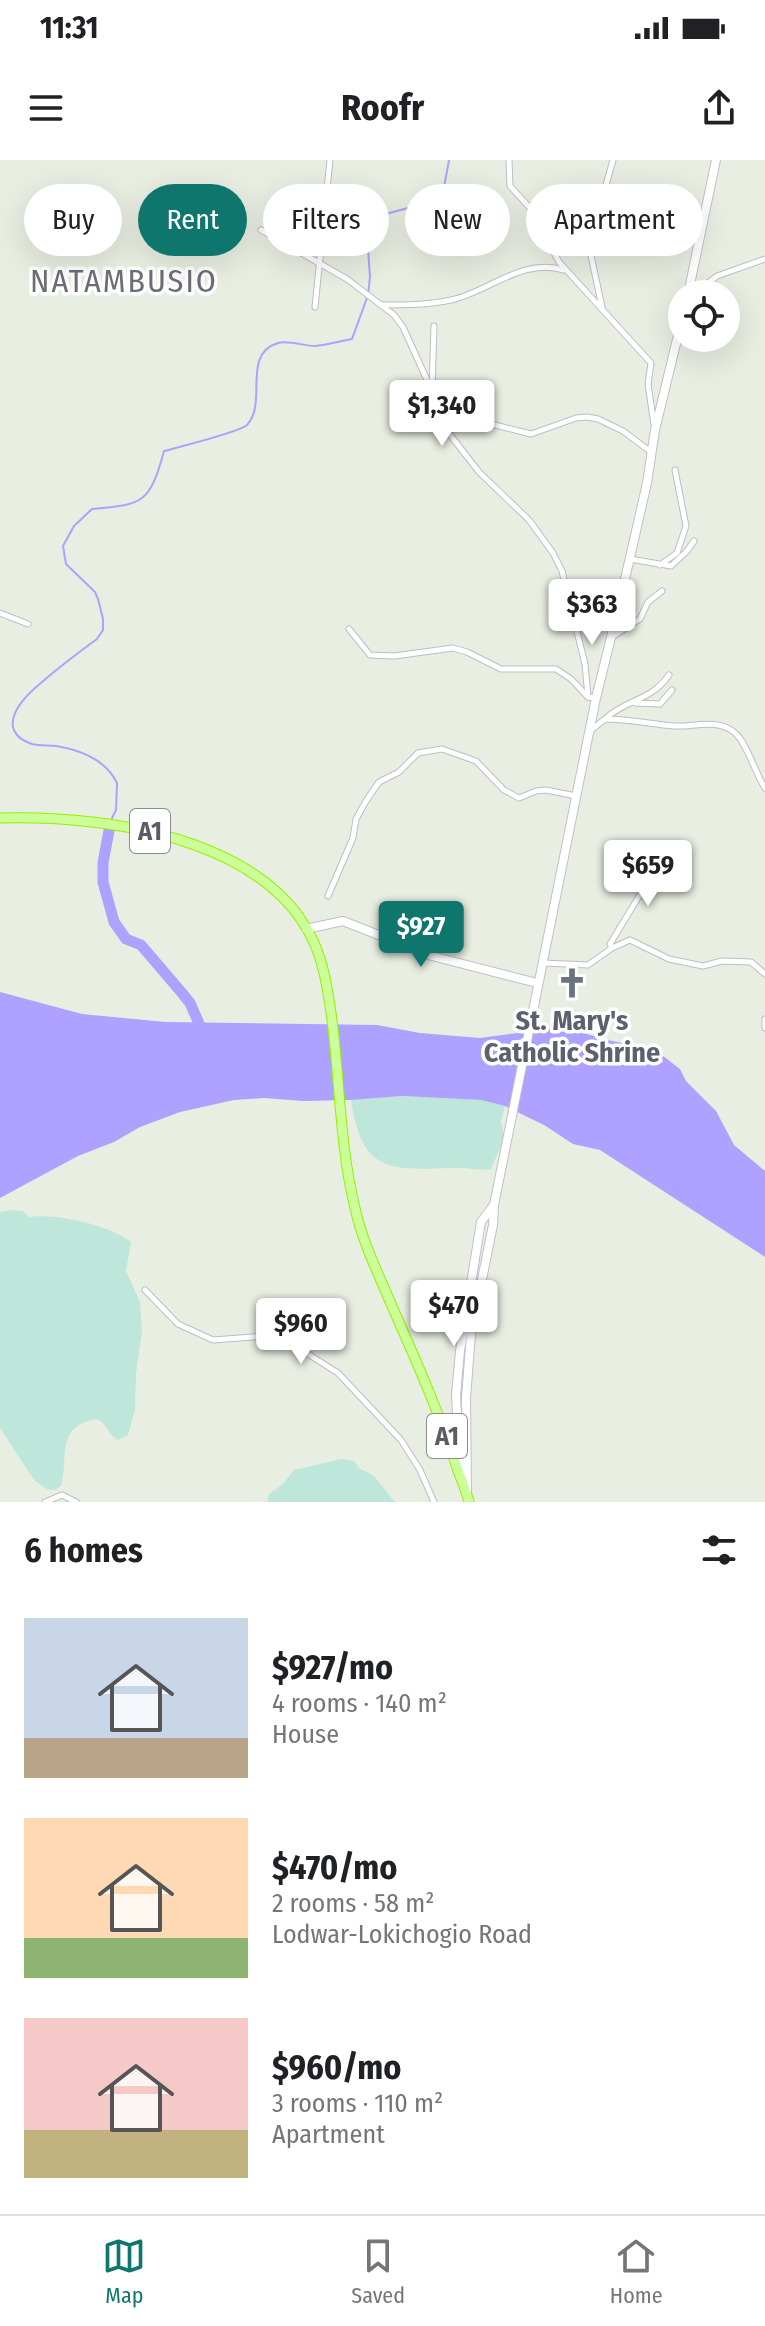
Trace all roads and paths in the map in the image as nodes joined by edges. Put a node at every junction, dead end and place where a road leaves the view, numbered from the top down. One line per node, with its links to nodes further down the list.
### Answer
1 (330, 160): 11 (street)
2 (509, 160): 6 (street)
3 (613, 160): 5 (street)
4 (716, 160): 13 (main road)
5 (606, 184)
6 (526, 204)
7 (261, 230): 11 (street)
8 (557, 256): 12 (street)
9 (591, 256): 17 (street)
10 (765, 259): 14 (street)
11 (319, 263): 15 (street); 16 (street)
12 (568, 271): 15 (street); 17 (street)
13 (694, 280)
14 (711, 280)
15 (380, 305): 20 (street)
16 (315, 307)
17 (602, 308): 21 (street)
18 (434, 326): 20 (street)
19 (674, 352): 21 (main road)
20 (432, 391): 22 (street); 34 (street)
21 (655, 430): 22 (main road)
22 (652, 452): 25 (main road)
23 (675, 470): 26 (street)
24 (694, 541): 26 (street)
25 (630, 559): 26 (street); 31 (main road)
26 (660, 565)
27 (662, 591): 31 (street)
28 (0, 613): 29 (street)
29 (28, 624)
30 (349, 629): 34 (street)
31 (611, 637): 34 (main road)
32 (669, 675): 35 (street)
33 (672, 690): 35 (street)
34 (592, 697): 37 (main road)
35 (634, 703): 36 (street)
36 (605, 719): 37 (street); 38 (street)
37 (589, 732): 39 (main road)
38 (765, 788)
39 (576, 796): 42 (street); 45 (main road)
40 (0, 818): 43 (highway, A1)
41 (658, 865): 44 (street)
42 (328, 896)
43 (306, 929): 47 (main road); 52 (highway, A1)
44 (612, 948): 45 (street); 46 (street)
45 (541, 963): 47 (main road)
46 (765, 974)
47 (537, 983): 50 (main road, A1)
48 (765, 1019): 49 (street)
49 (765, 1028)
50 (494, 1205): 52 (main road, A1); 53 (main road, A1)
51 (145, 1290): 56 (street)
52 (460, 1477): 53 (highway, A1)
53 (468, 1499)
54 (45, 1502): 55 (street)
55 (76, 1502)
56 (434, 1502)

